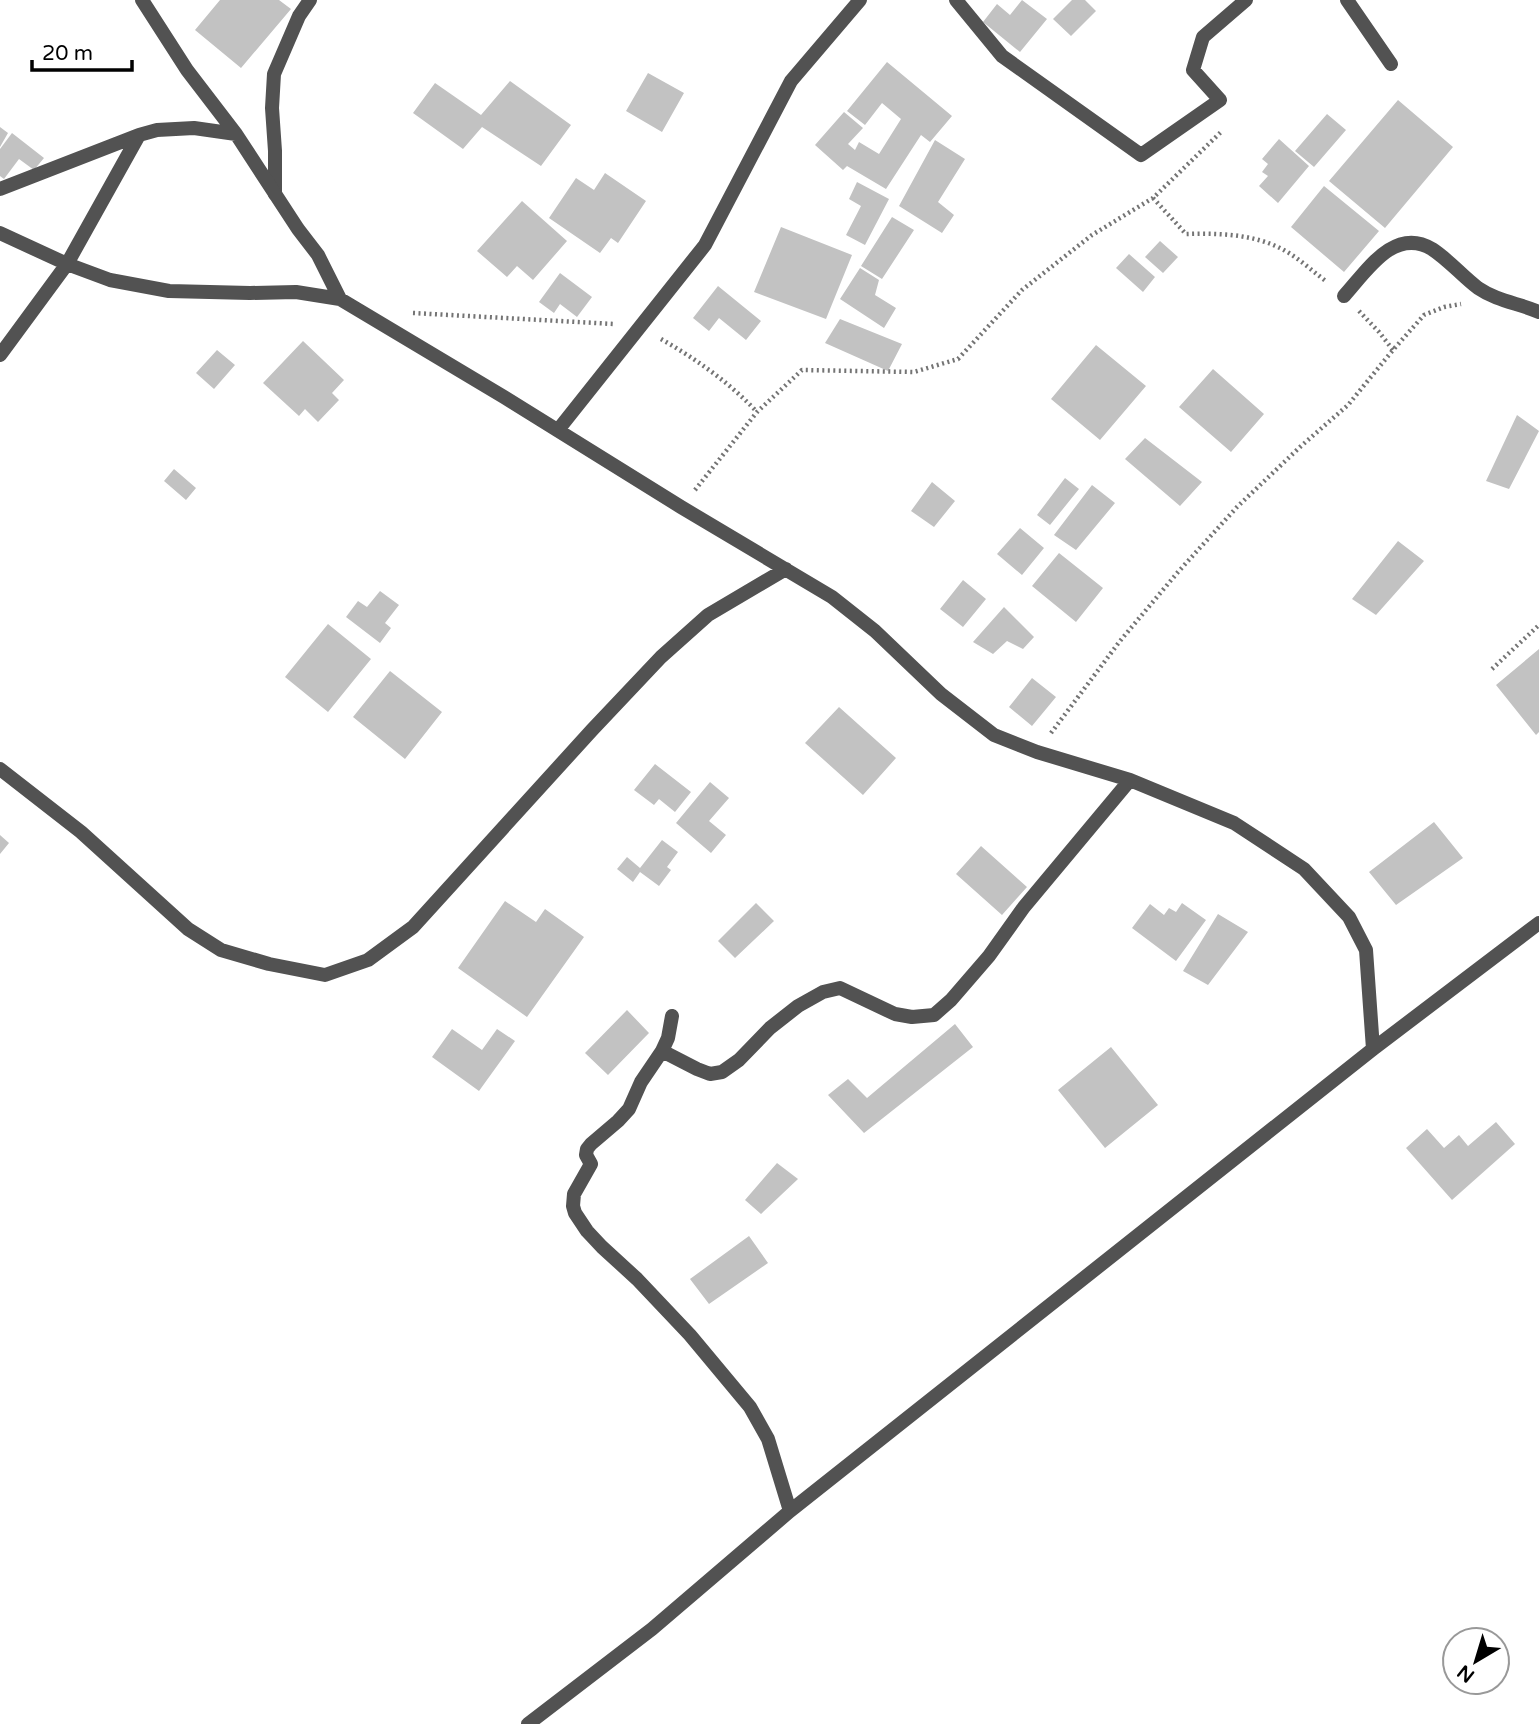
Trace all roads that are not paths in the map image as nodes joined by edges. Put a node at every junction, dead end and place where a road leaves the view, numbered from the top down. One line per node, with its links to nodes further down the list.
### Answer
1 (142, 0): 8 (street)
2 (310, 0): 11 (street)
3 (860, 0): 18 (street)
4 (956, 0): 5 (street)
5 (1246, 0)
6 (1347, 0): 7 (street)
7 (1391, 64)
8 (236, 134): 9 (street); 11 (street)
9 (139, 135): 10 (street); 13 (street)
10 (0, 189)
11 (275, 194): 15 (street)
12 (0, 233): 13 (street)
13 (67, 264): 15 (street); 17 (street)
14 (1345, 296): 16 (street)
15 (340, 299): 18 (street)
16 (1539, 312)
17 (0, 355)
18 (558, 430): 19 (street)
19 (786, 569): 20 (street); 21 (street)
20 (0, 769)
21 (1130, 780): 24 (street); 25 (street)
22 (1539, 923): 24 (street)
23 (672, 1016): 25 (street)
24 (1373, 1049): 26 (street)
25 (662, 1051): 26 (street)
26 (790, 1511): 27 (street)
27 (528, 1724)

